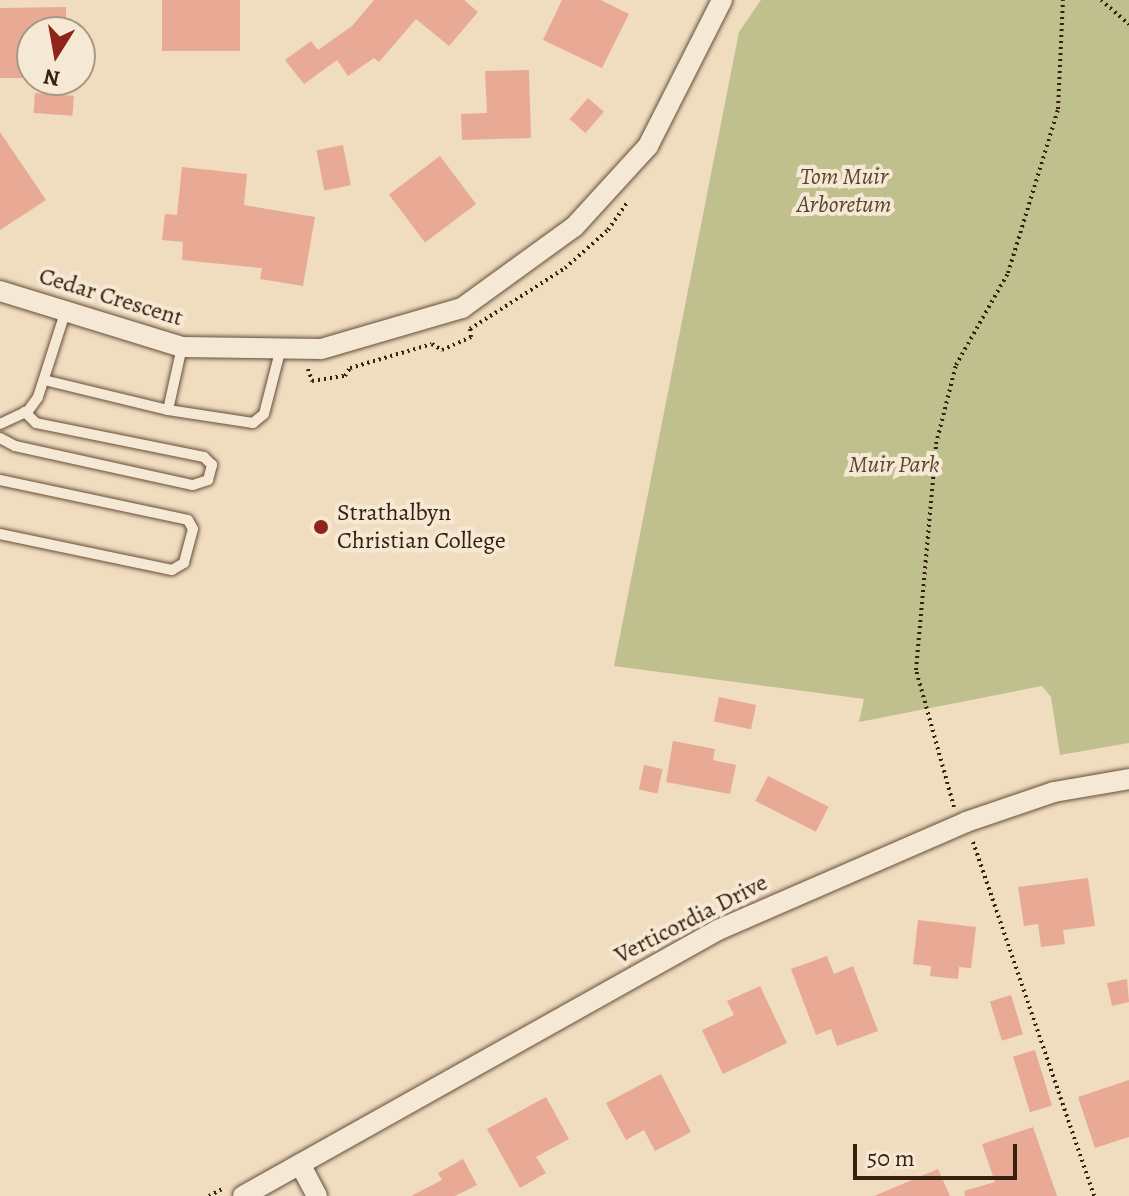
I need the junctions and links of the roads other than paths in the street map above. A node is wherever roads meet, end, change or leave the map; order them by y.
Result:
1 (722, 0) edge
2 (0, 291) edge
3 (66, 310) junction
4 (182, 347) junction
5 (281, 348) junction
6 (44, 380) junction
7 (168, 410) junction
8 (25, 412) junction
9 (0, 424) edge
10 (0, 438) edge
11 (0, 480) edge
12 (0, 534) edge
13 (1129, 779) edge
14 (300, 1164) junction
15 (243, 1196) edge
16 (317, 1196) edge

1 - 5 street, Cedar Crescent
2 - 3 street, Cedar Crescent
3 - 4 street, Cedar Crescent
3 - 6 lane
4 - 5 street, Cedar Crescent
4 - 7 lane
5 - 7 lane
6 - 7 lane
6 - 8 lane
8 - 9 lane
8 - 10 lane
11 - 12 lane
13 - 14 street, Verticordia Drive
14 - 15 street, Verticordia Drive
14 - 16 street

